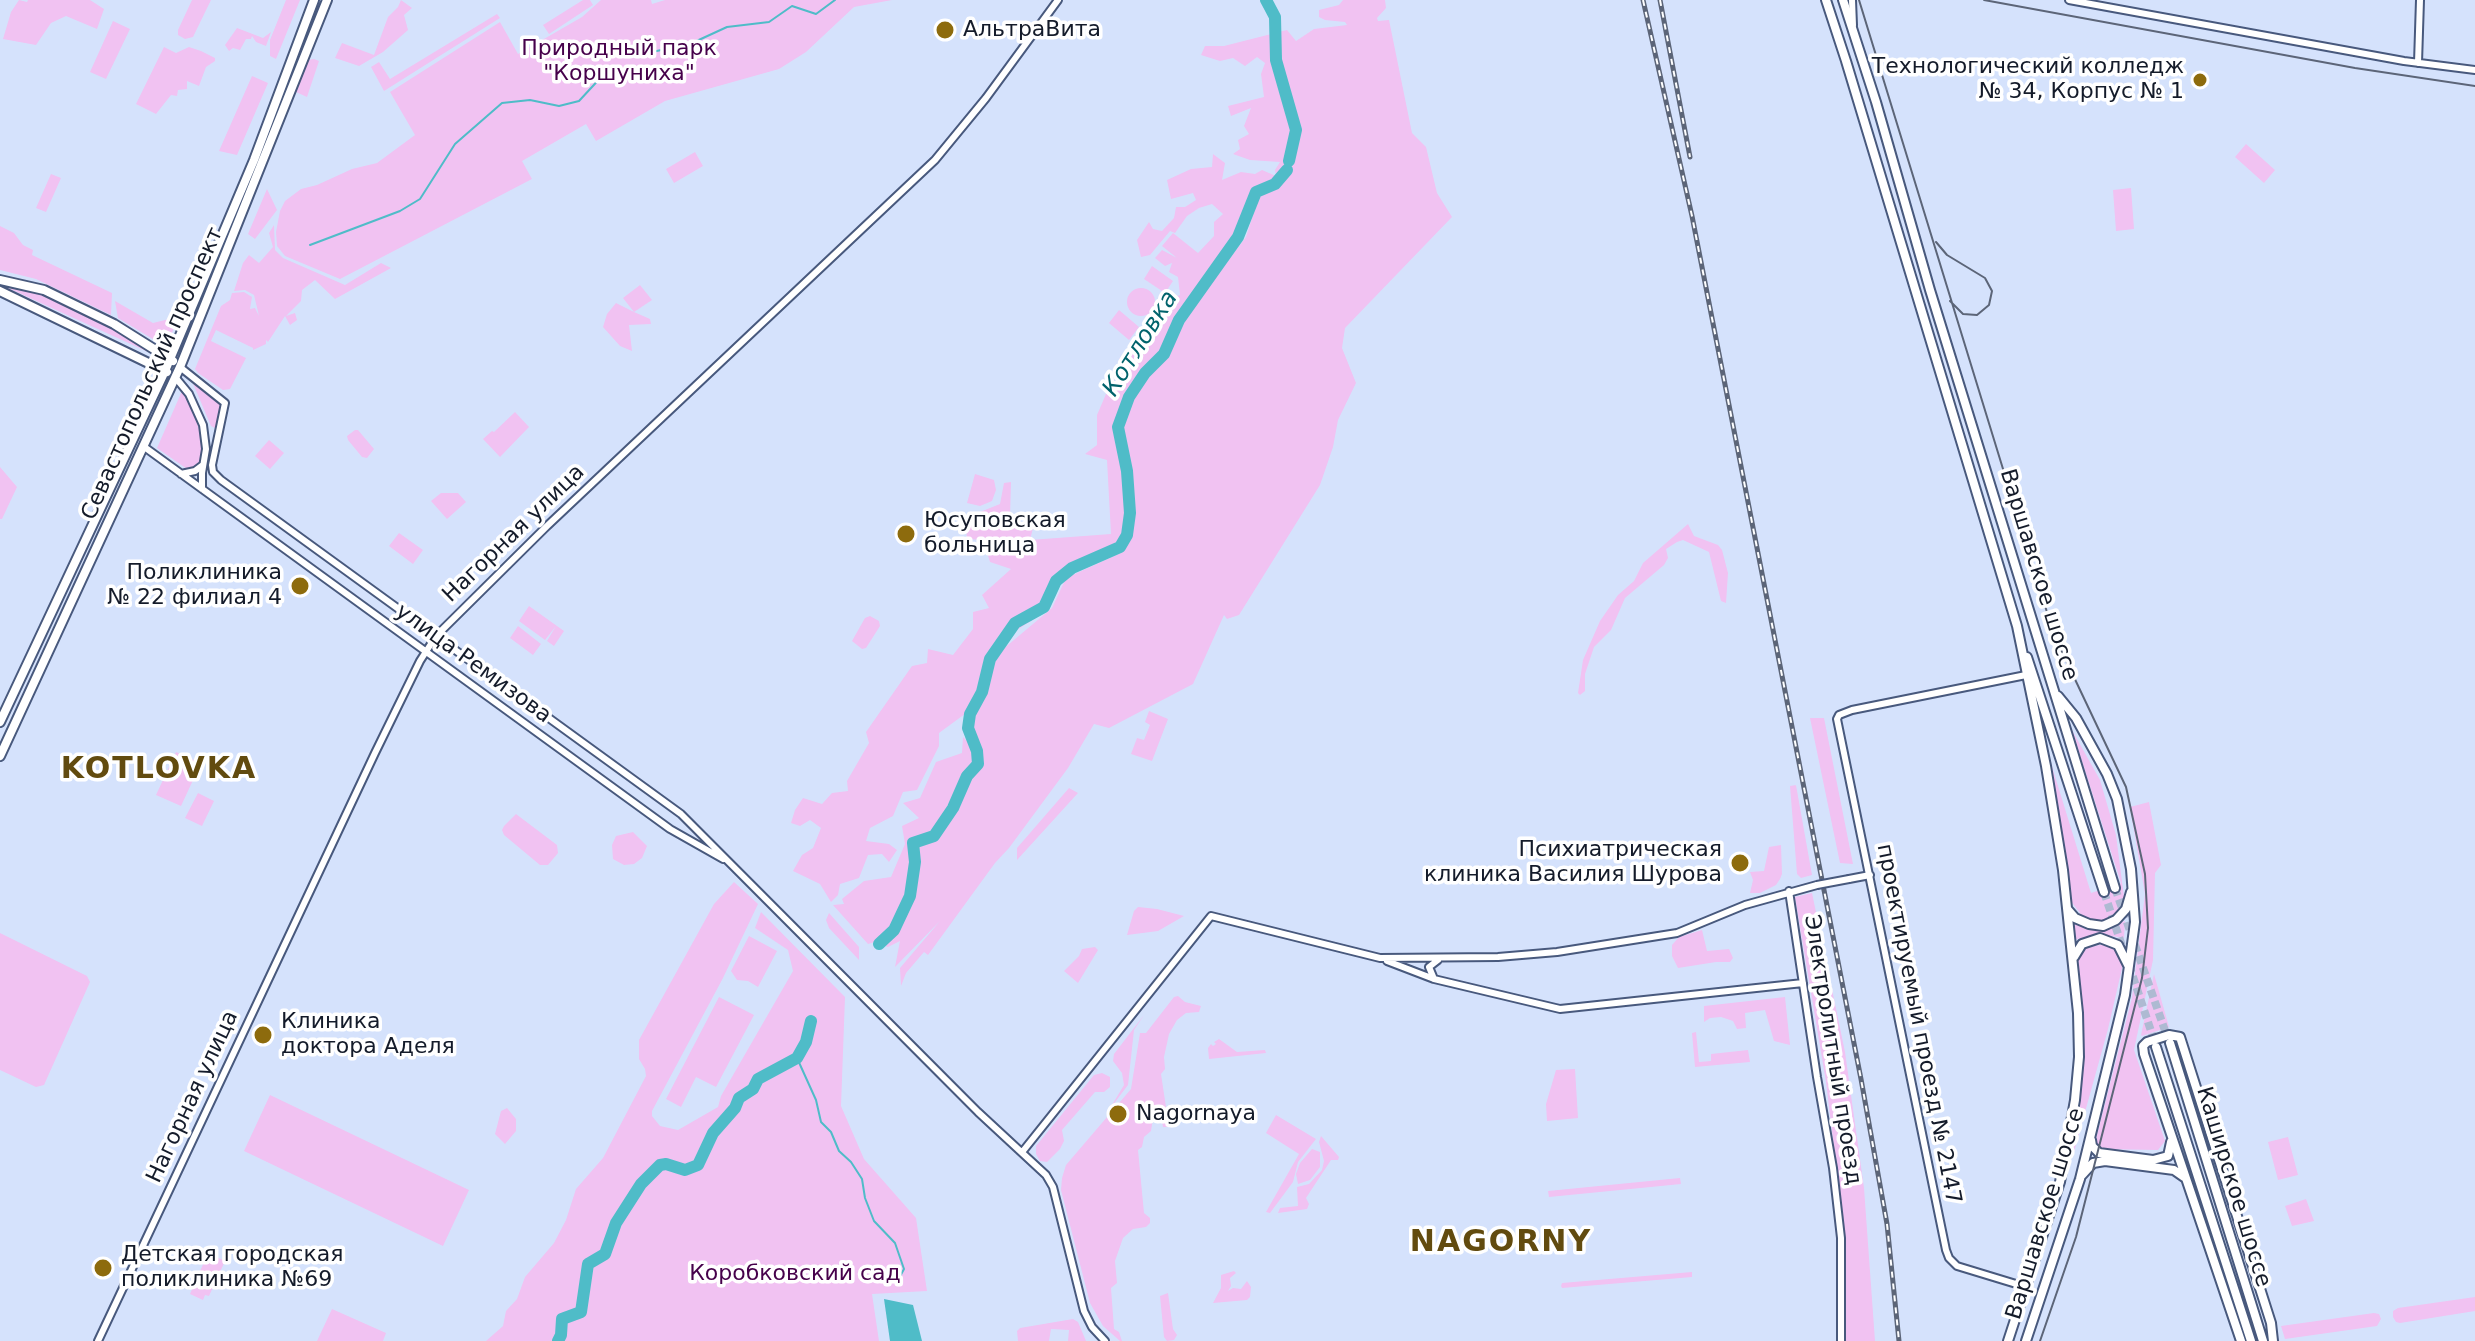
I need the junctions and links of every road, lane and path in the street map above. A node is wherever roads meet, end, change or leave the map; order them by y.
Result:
1 (314, 0) edge
2 (327, 0) edge
3 (1058, 0) edge
4 (1826, 0) edge
5 (1843, 0) edge
6 (1852, 0) edge
7 (2069, 0) edge
8 (2420, 0) edge
9 (1853, 25) junction
10 (2418, 63) junction
11 (2475, 70) edge
12 (0, 280) edge
13 (0, 291) edge
14 (170, 359) junction
15 (180, 367) junction
16 (165, 371) junction
17 (175, 377) junction
18 (203, 425) junction
19 (219, 428) junction
20 (143, 446) junction
21 (204, 464) junction
22 (181, 474) junction
23 (221, 480) junction
24 (202, 489) junction
25 (2017, 626) junction
26 (436, 636) junction
27 (426, 651) junction
28 (2026, 675) junction
29 (2057, 696) junction
30 (0, 722) edge
31 (0, 756) edge
32 (681, 814) junction
33 (670, 829) junction
34 (696, 830) junction
35 (688, 840) junction
36 (727, 861) junction
37 (1870, 875) junction
38 (2115, 888) tunnel mouth
39 (2133, 889) junction
40 (1789, 891) junction
41 (2104, 892) tunnel mouth
42 (2067, 909) junction
43 (1380, 958) junction
44 (1444, 958) junction
45 (2073, 958) junction
46 (2129, 966) junction
47 (1434, 979) junction
48 (1803, 983) junction
49 (2170, 1043) tunnel mouth
50 (2156, 1047) tunnel mouth
51 (2091, 1134) junction
52 (2171, 1137) junction
53 (1023, 1151) junction
54 (2080, 1179) junction
55 (2187, 1183) junction
56 (2026, 1287) junction
57 (98, 1341) edge
58 (1105, 1341) edge
59 (1841, 1341) edge
60 (2008, 1341) edge
61 (2026, 1341) edge
62 (2241, 1341) edge
63 (2251, 1341) edge
64 (2263, 1341) edge
65 (2273, 1341) edge

1 - 14 main road, Севастопольский проспект
2 - 15 main road, Севастопольский проспект
3 - 26 street, Нагорная улица
4 - 25 main road, Варшавское шоссе
5 - 9 main road, Варшавское шоссе
6 - 9 street
7 - 10 street
8 - 10 street
9 - 29 main road, Варшавское шоссе
10 - 11 street
12 - 14 main road
13 - 16 main road
14 - 15 main road
14 - 16 main road, Севастопольский проспект
15 - 17 main road, Севастопольский проспект
15 - 19 street
16 - 17 main road
16 - 30 main road, Севастопольский проспект
17 - 18 street
17 - 20 main road, Севастопольский проспект
18 - 19 street
18 - 21 street
19 - 23 street
20 - 22 street, улица Ремизова
20 - 31 main road, Севастопольский проспект
21 - 22 street
21 - 24 street
22 - 24 street, улица Ремизова
23 - 24 street
23 - 26 street, улица Ремизова
24 - 27 street, улица Ремизова
25 - 28 main road, Варшавское шоссе
25 - 41 main road
26 - 27 street, Нагорная улица
26 - 32 street, улица Ремизова
27 - 33 street, улица Ремизова
27 - 57 street, Нагорная улица
28 - 37 street, проектируемый проезд № 2147
28 - 42 main road, Варшавское шоссе
29 - 38 main road
29 - 39 main road, Варшавское шоссе
32 - 33 street
32 - 34 street, улица Ремизова
33 - 35 street, улица Ремизова
34 - 35 street
34 - 36 street, улица Ремизова
35 - 36 street, улица Ремизова
36 - 53 street, улица Ремизова
37 - 40 street, bridge
37 - 56 street, проектируемый проезд № 2147
39 - 42 main road
39 - 46 main road, Варшавское шоссе
40 - 44 street, Электролитный проезд
40 - 48 street, Электролитный проезд
42 - 45 main road, Варшавское шоссе
43 - 44 street, Электролитный проезд
43 - 47 street
43 - 53 street, Электролитный проезд
44 - 47 street
45 - 46 main road
45 - 56 main road, Варшавское шоссе
46 - 51 main road, Варшавское шоссе
47 - 48 street
48 - 59 street, Электролитный проезд
49 - 64 main road, Каширское шоссе
50 - 63 main road, Каширское шоссе
51 - 52 main road
51 - 54 main road, Варшавское шоссе
52 - 55 main road
52 - 65 main road
53 - 58 street, улица Ремизова
54 - 55 main road
54 - 61 main road, Варшавское шоссе
55 - 62 main road
56 - 60 main road, Варшавское шоссе

